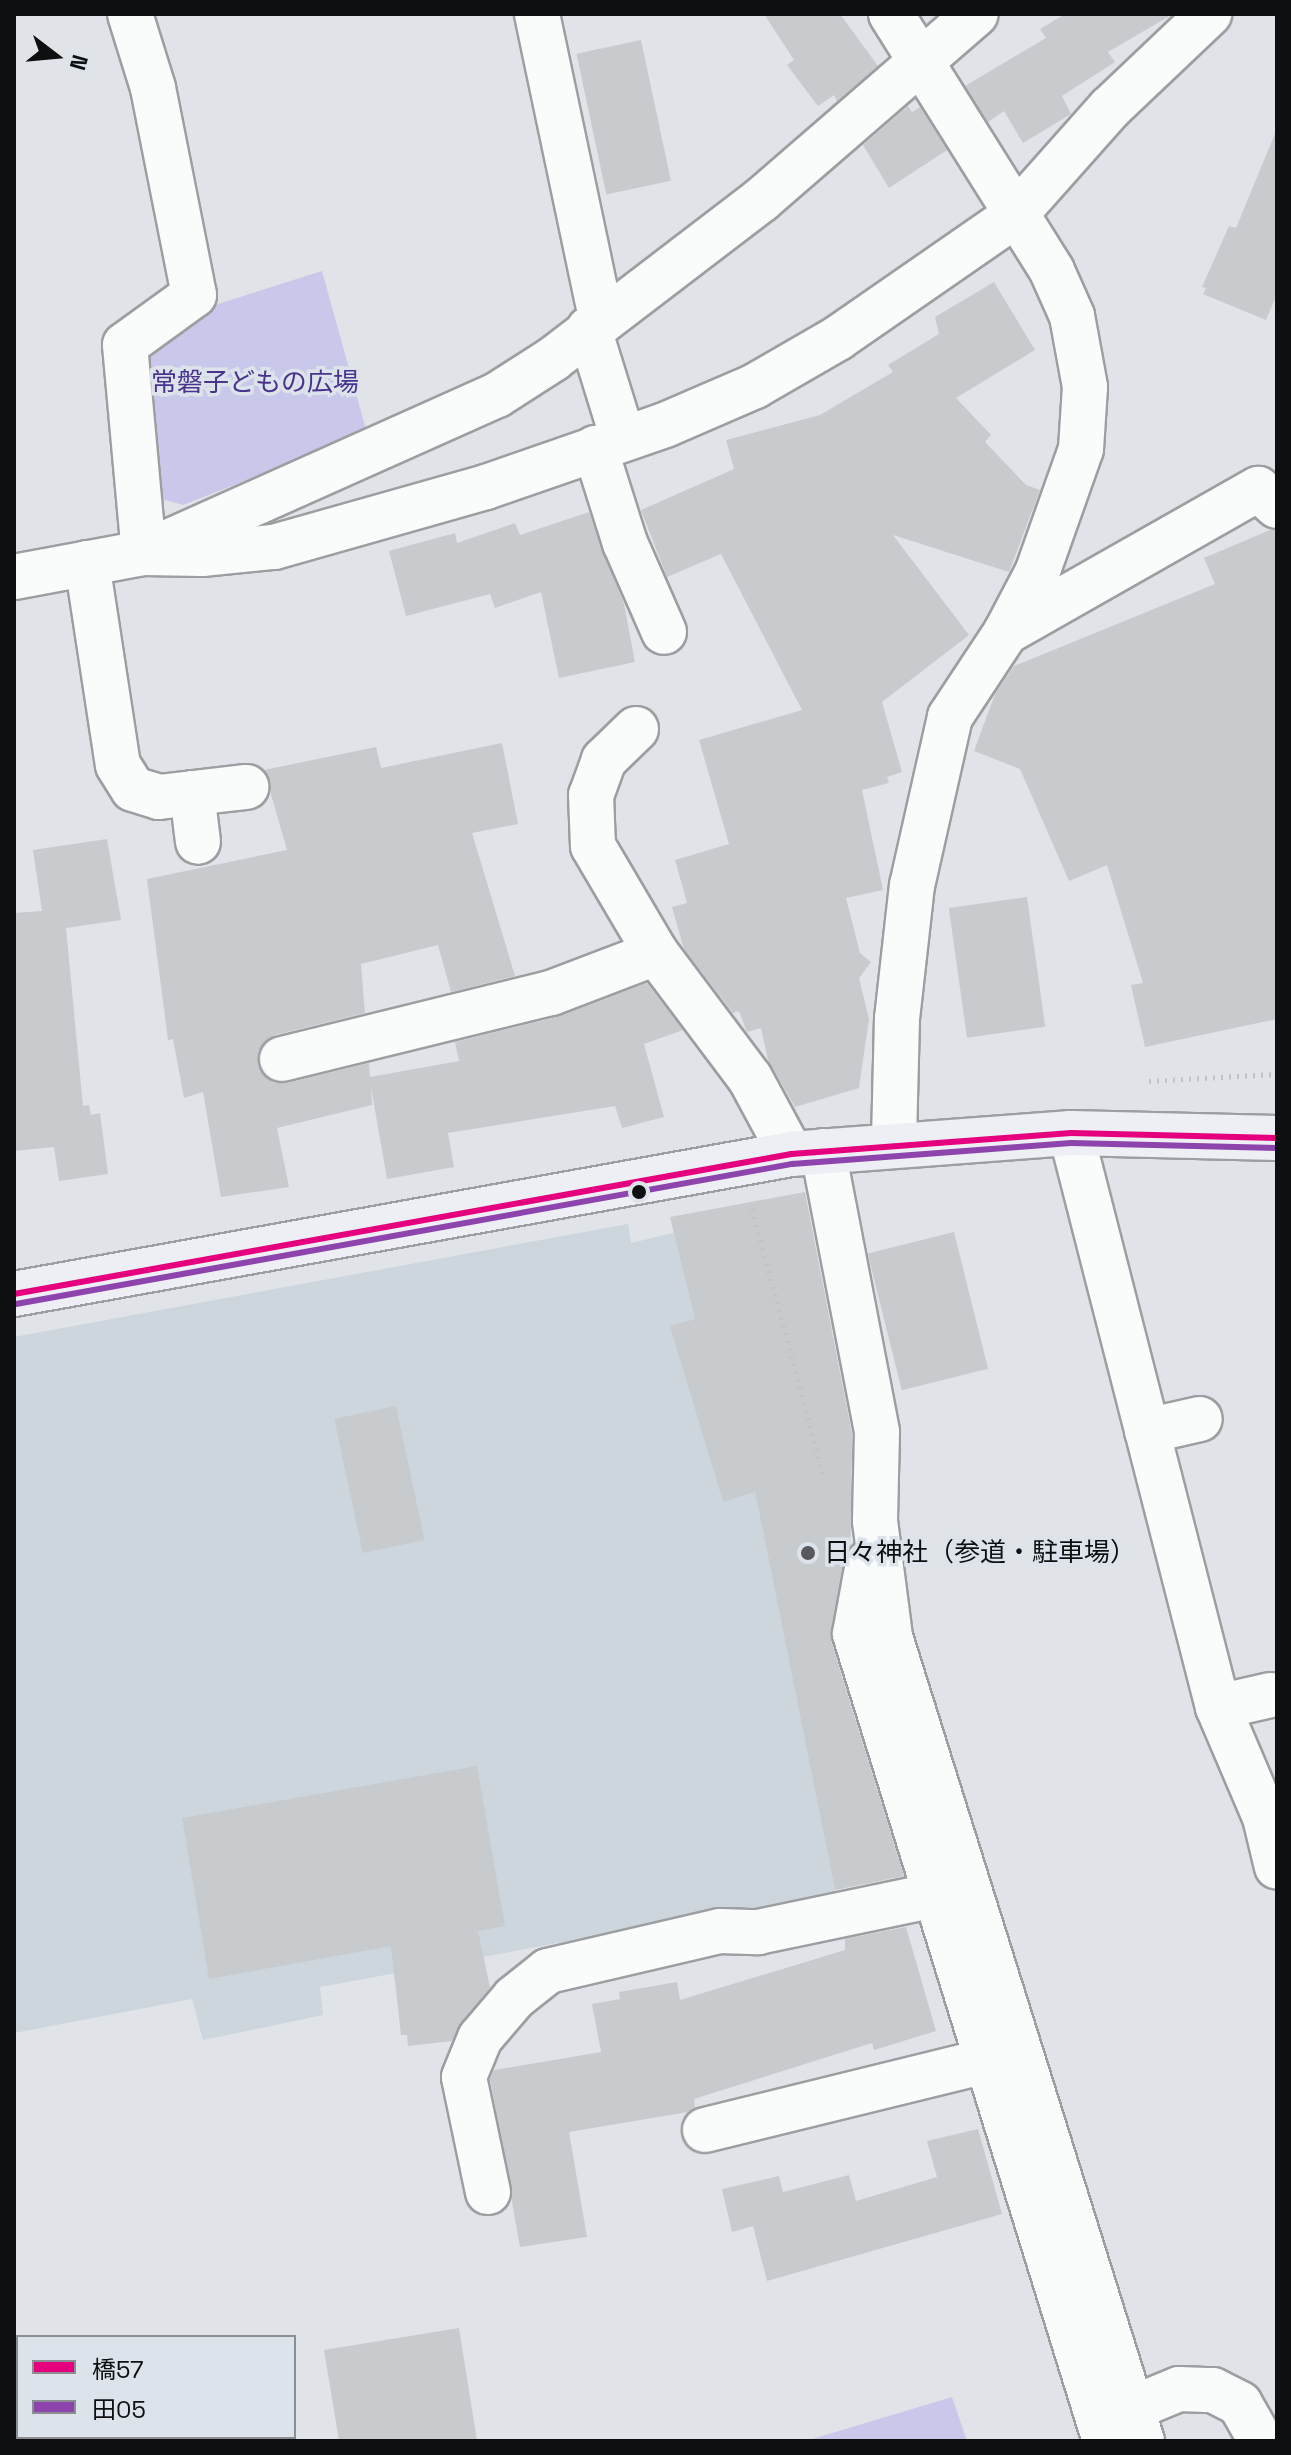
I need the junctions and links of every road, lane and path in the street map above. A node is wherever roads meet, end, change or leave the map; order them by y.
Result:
1 (130, 14) edge
2 (537, 14) edge
3 (891, 14) edge
4 (976, 14) edge
5 (1209, 14) edge
6 (919, 63) junction
7 (1014, 216) junction
8 (595, 324) junction
9 (609, 444) junction
10 (1277, 506) edge
11 (144, 553) junction
12 (87, 563) junction
13 (14, 577) edge
14 (664, 632) dead end
15 (1006, 632) junction
16 (636, 729) dead end
17 (246, 787) dead end
18 (192, 793) junction
19 (198, 842) dead end
20 (656, 953) junction
21 (282, 1059) dead end
22 (1071, 1133) junction
23 (1277, 1138) edge
24 (894, 1143) junction
25 (807, 1152) junction
26 (753, 1212) dead end
27 (14, 1294) edge
28 (1200, 1419) dead end
29 (1147, 1431) junction
30 (826, 1485) dead end
31 (1271, 1695) dead end
32 (1218, 1707) junction
33 (1277, 1867) edge
34 (951, 1889) junction
35 (1003, 2057) junction
36 (705, 2130) dead end
37 (488, 2192) dead end
38 (1119, 2428) edge
39 (1261, 2441) edge

1 - 11 street
2 - 8 street
3 - 6 street
4 - 6 street
5 - 7 street
6 - 7 street
6 - 8 street
7 - 9 street
7 - 15 street
8 - 9 street
8 - 11 street
9 - 11 street
9 - 14 street
10 - 15 street
11 - 12 street
12 - 13 street
12 - 18 street
15 - 24 street
16 - 20 street
17 - 18 street
18 - 19 street
20 - 21 street
20 - 25 street
22 - 23 main road
22 - 24 main road
22 - 29 street
24 - 25 main road
25 - 27 main road
25 - 34 street
26 - 30 path
28 - 29 street
29 - 32 street
31 - 32 street
32 - 33 street
34 - 35 street
34 - 37 street
35 - 36 street
35 - 38 street
38 - 39 street

